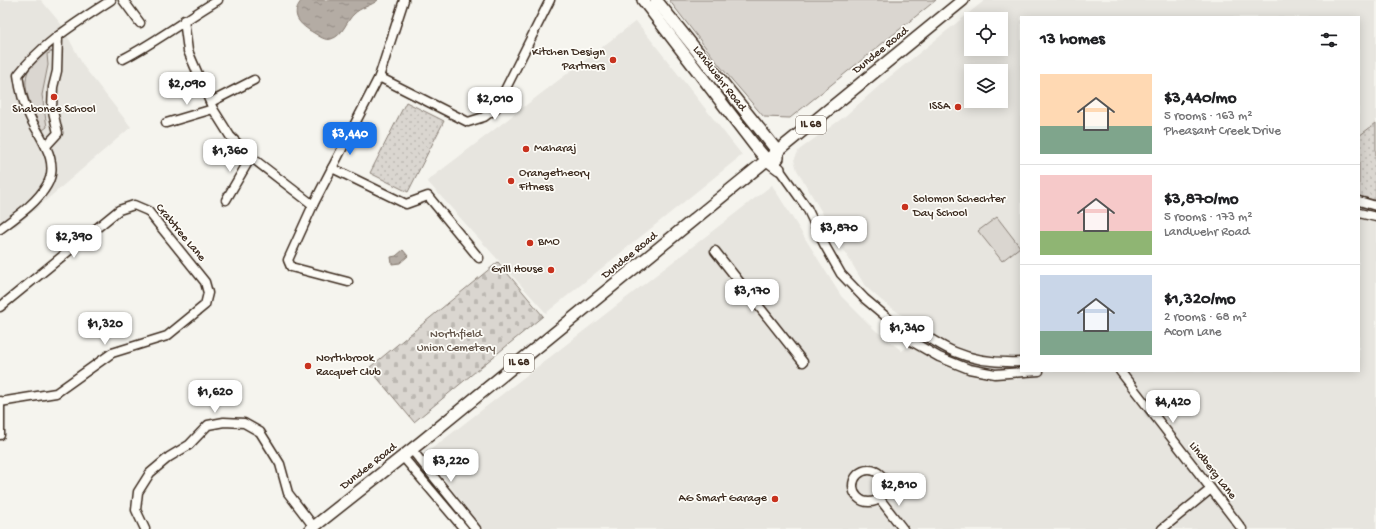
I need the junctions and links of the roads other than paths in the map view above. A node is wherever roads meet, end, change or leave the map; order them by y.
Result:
1 (110, 0) edge
2 (123, 0) edge
3 (218, 0) edge
4 (404, 0) edge
5 (550, 0) edge
6 (642, 0) edge
7 (656, 0) edge
8 (963, 0) edge
9 (184, 20) junction
10 (140, 23) dead end
11 (58, 36) junction
12 (123, 59) dead end
13 (379, 77) junction
14 (254, 80) dead end
15 (212, 106) junction
16 (166, 123) dead end
17 (46, 146) junction
18 (778, 152) junction
19 (251, 157) junction
20 (767, 160) junction
21 (332, 168) junction
22 (779, 169) junction
23 (226, 200) dead end
24 (1360, 201) edge
25 (314, 205) junction
26 (1376, 206) edge
27 (1360, 213) edge
28 (1376, 217) edge
29 (0, 229) edge
30 (715, 251) dead end
31 (479, 258) dead end
32 (348, 282) dead end
33 (0, 307) edge
34 (902, 330) junction
35 (804, 362) dead end
36 (1020, 362) edge
37 (1024, 372) edge
38 (1121, 372) edge
39 (0, 401) edge
40 (0, 435) edge
41 (412, 450) junction
42 (403, 457) junction
43 (1211, 490) junction
44 (879, 498) dead end
45 (313, 528) edge
46 (146, 529) edge
47 (464, 529) edge
48 (476, 529) edge
49 (903, 529) edge
50 (1162, 529) edge
51 (1242, 529) edge

1 - 11 street
2 - 10 street
3 - 9 street
4 - 13 street
5 - 13 street
6 - 20 main road, Landwehr Road
7 - 18 main road, Landwehr Road
8 - 18 main road, Dundee Road / IL 68
9 - 12 street
9 - 15 street
11 - 17 street
11 - 17 street
13 - 21 street
14 - 15 street
15 - 16 street
15 - 19 street
17 - 29 street
18 - 20 main road, Dundee Road / IL 68
18 - 22 main road
19 - 23 street
19 - 25 street
20 - 22 main road, Landwehr Road
20 - 41 main road, Dundee Road / IL 68
21 - 25 street
21 - 31 street
22 - 34 street, Landwehr Road
24 - 26 street
25 - 32 street
27 - 28 street
30 - 35 street
33 - 39 street, Crabtree Lane
34 - 36 street, Landwehr Road
34 - 37 street, Landwehr Road
38 - 43 street, Lindberg Lane
39 - 40 street
41 - 42 main road, Dundee Road / IL 68
41 - 48 street
42 - 45 main road, Dundee Road / IL 68
42 - 47 street
43 - 50 street
43 - 51 street, Lindberg Lane
44 - 49 street
45 - 46 street

